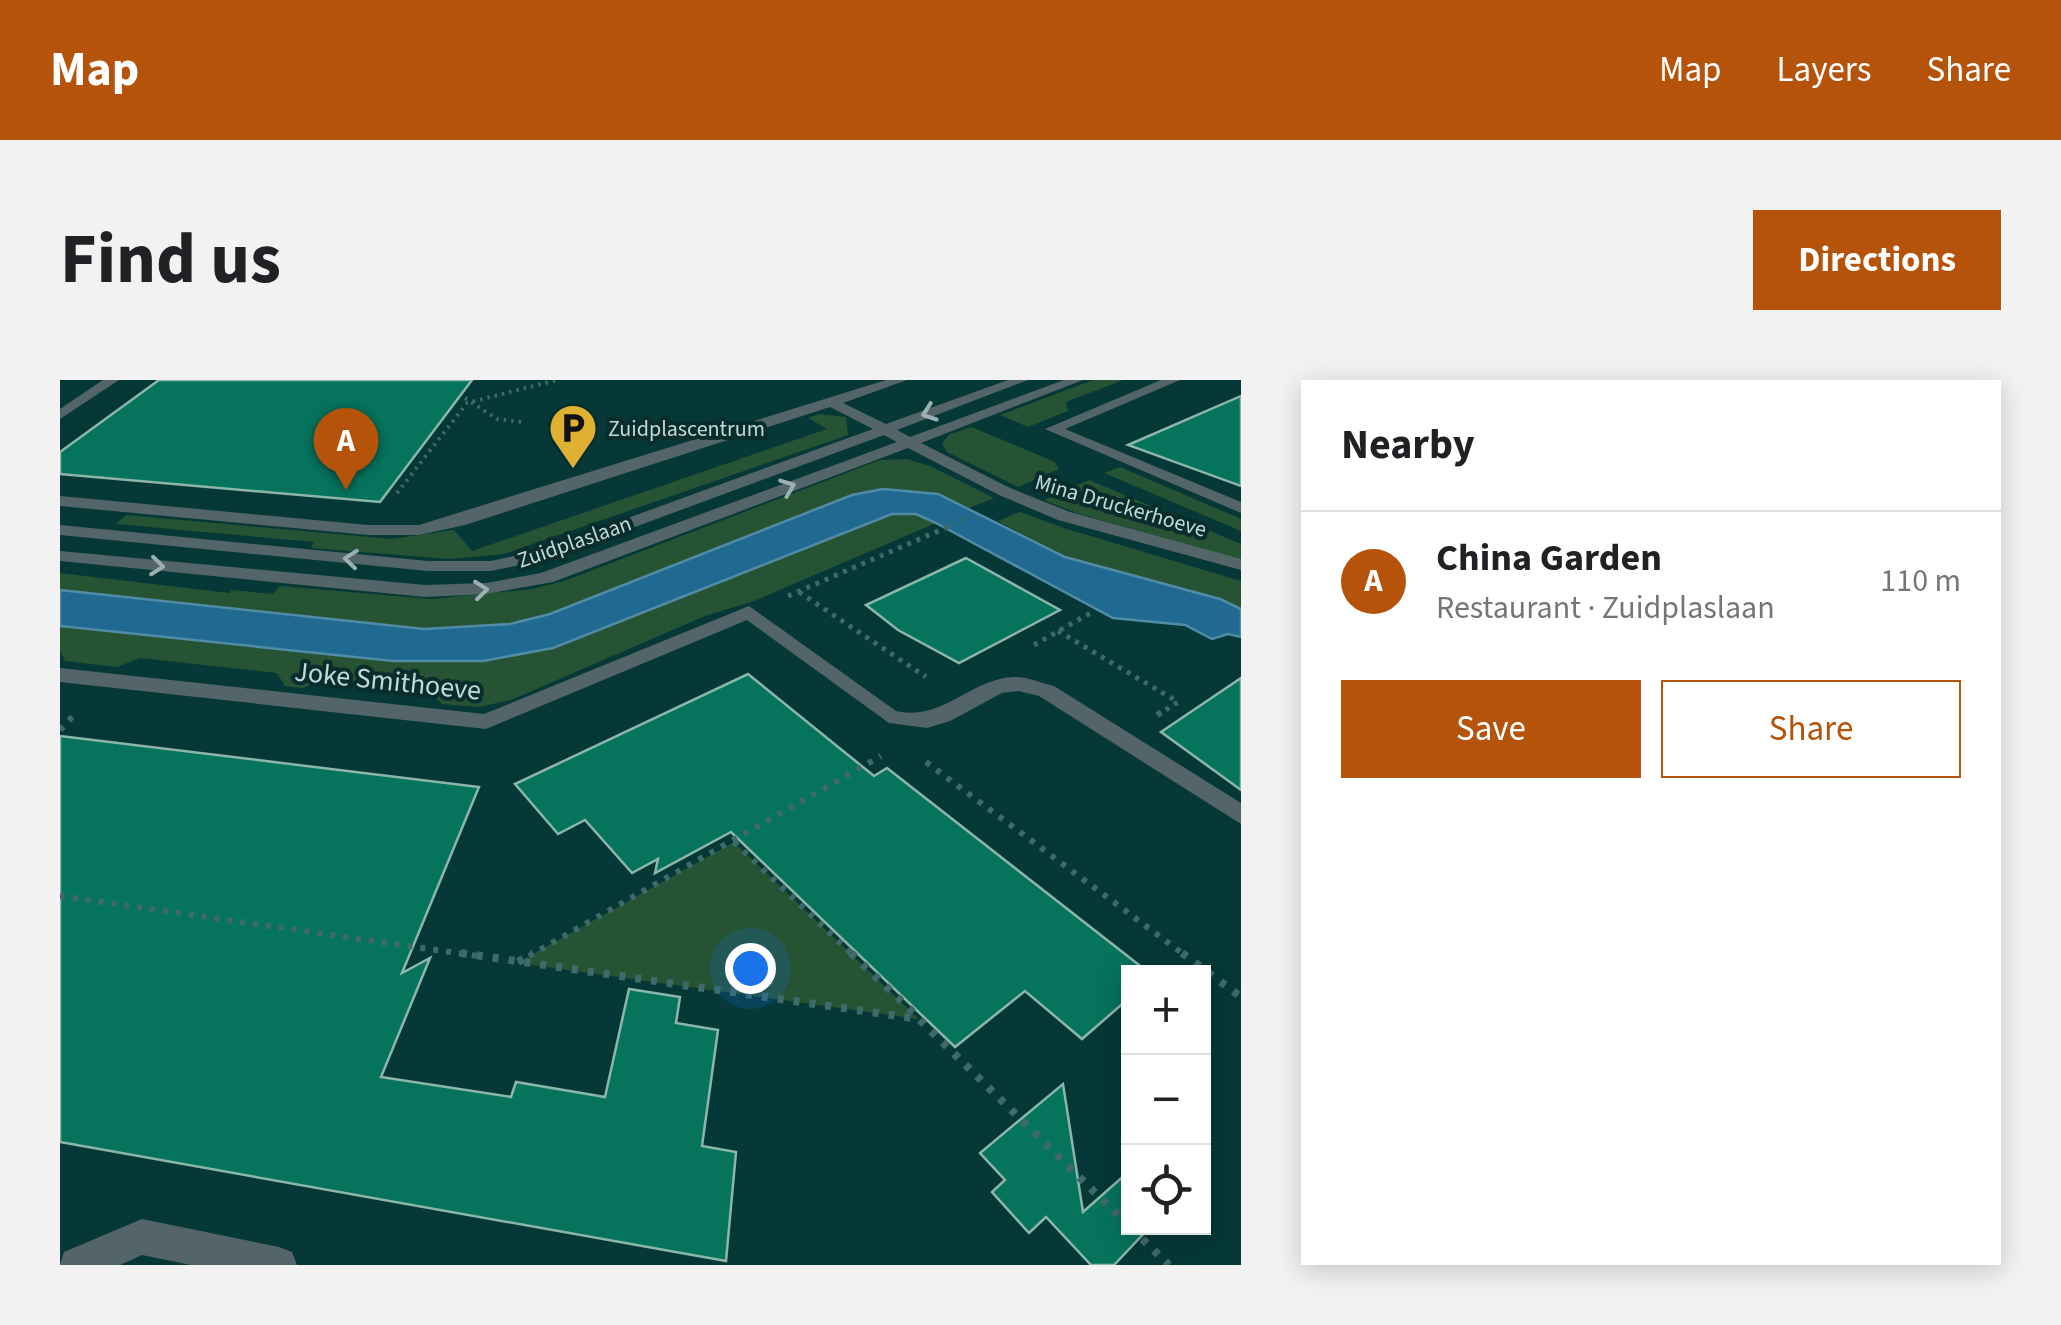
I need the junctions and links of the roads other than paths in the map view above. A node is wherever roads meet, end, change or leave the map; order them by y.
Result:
1 (112, 380) edge
2 (900, 380) edge
3 (1021, 380) edge
4 (1076, 380) edge
5 (1173, 380) edge
6 (831, 402) junction
7 (60, 415) edge
8 (886, 429) junction
9 (909, 442) junction
10 (60, 502) edge
11 (1241, 508) edge
12 (60, 530) edge
13 (60, 556) edge
14 (1241, 566) edge
15 (60, 674) edge
16 (1241, 815) edge
17 (77, 1265) edge
18 (279, 1265) edge

1 - 7 street
2 - 6 street, Zuidplaslaan
3 -> 8 street, Zuidplaslaan
4 - 9 street, Zuidplaslaan
5 - 11 street
6 - 8 street, Mina Druckerhoeve
6 - 10 street, Zuidplaslaan
8 - 9 street, Mina Druckerhoeve
8 -> 12 street, Zuidplaslaan
13 -> 9 street, Zuidplaslaan
9 - 14 street, Mina Druckerhoeve
15 - 16 street, Joke Smithoeve
17 - 18 street

